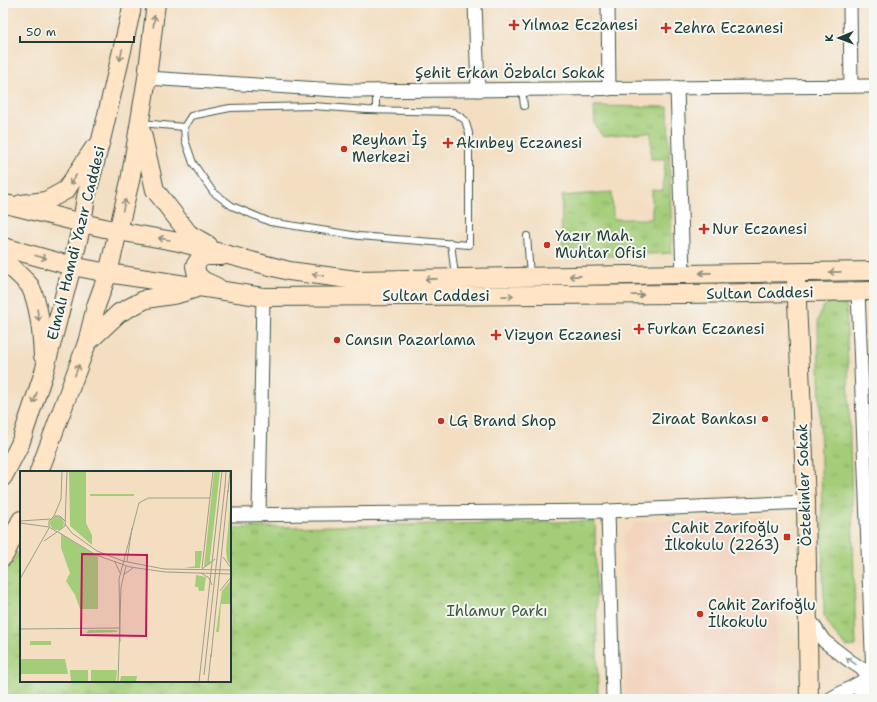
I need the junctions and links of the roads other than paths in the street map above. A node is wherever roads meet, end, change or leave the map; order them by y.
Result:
1 (132, 3) edge
2 (156, 3) edge
3 (475, 3) edge
4 (608, 3) edge
5 (850, 3) edge
6 (147, 78) junction
7 (851, 86) junction
8 (874, 86) edge
9 (677, 88) junction
10 (609, 89) junction
11 (376, 90) junction
12 (478, 90) junction
13 (522, 90) junction
14 (524, 106) dead end
15 (376, 110) junction
16 (139, 123) junction
17 (184, 127) junction
18 (102, 136) junction
19 (7, 205) edge
20 (82, 223) junction
21 (118, 231) junction
22 (527, 236) dead end
23 (451, 243) junction
24 (3, 247) edge
25 (226, 255) junction
26 (3, 260) edge
27 (72, 266) junction
28 (874, 271) edge
29 (796, 272) junction
30 (108, 273) junction
31 (683, 274) junction
32 (530, 277) junction
33 (456, 278) junction
34 (202, 287) junction
35 (226, 291) junction
36 (866, 291) edge
37 (796, 292) junction
38 (263, 296) junction
39 (87, 343) junction
40 (44, 372) junction
41 (39, 471) edge
42 (3, 477) edge
43 (806, 502) junction
44 (608, 511) junction
45 (259, 514) junction
46 (231, 515) edge
47 (20, 522) edge
48 (3, 557) edge
49 (808, 617) junction
50 (873, 675) edge
51 (613, 699) edge
52 (809, 699) edge
53 (830, 699) edge
54 (860, 699) edge

1 -> 18 street, Elmalı Hamdi Yazır Caddesi
6 -> 2 street
3 - 12 street
4 - 10 street
5 - 7 street
6 - 11 street, Şehit Erkan Özbalcı Sokak
6 - 16 street
7 - 8 street, Şehit Erkan Özbalcı Sokak
7 - 9 street, Şehit Erkan Özbalcı Sokak
9 - 10 street, Şehit Erkan Özbalcı Sokak
9 - 31 street
10 - 13 street, Şehit Erkan Özbalcı Sokak
11 - 12 street, Şehit Erkan Özbalcı Sokak
11 - 15 lane
12 - 13 street, Şehit Erkan Özbalcı Sokak
13 - 14 lane
15 - 17 lane
15 - 23 lane
16 - 17 lane
21 -> 16 street
16 - 25 street
17 - 23 lane
18 -> 19 street
18 - 20 street, Elmalı Hamdi Yazır Caddesi
19 - 20 street
20 - 21 street
20 - 27 street, Elmalı Hamdi Yazır Caddesi
25 -> 21 street
21 - 30 street
22 - 32 lane
23 - 33 lane
24 -> 27 street, Sultan Caddesi
33 -> 25 street, Sultan Caddesi
25 - 35 street
26 -> 40 street
27 - 30 street, Sultan Caddesi
27 - 40 street, Elmalı Hamdi Yazır Caddesi
28 -> 29 street, Sultan Caddesi
29 -> 31 street, Sultan Caddesi
29 - 37 street, Öztekinler Sokak
30 - 34 street, Sultan Caddesi
30 - 39 street
31 -> 32 street, Sultan Caddesi
32 - 33 street, Sultan Caddesi
34 - 35 street, Sultan Caddesi
34 - 39 street
35 - 38 street, Sultan Caddesi
36 - 37 street, Sultan Caddesi
36 - 50 street
38 -> 37 street, Sultan Caddesi
37 - 43 street, Öztekinler Sokak
38 - 45 street
41 -> 39 street
40 -> 42 street, Elmalı Hamdi Yazır Caddesi
43 - 44 street
43 - 49 street, Öztekinler Sokak
44 - 45 street
44 - 51 street
45 - 46 street
47 - 48 street
50 -> 49 street
49 - 52 street, Öztekinler Sokak
50 - 53 street
50 - 54 street

